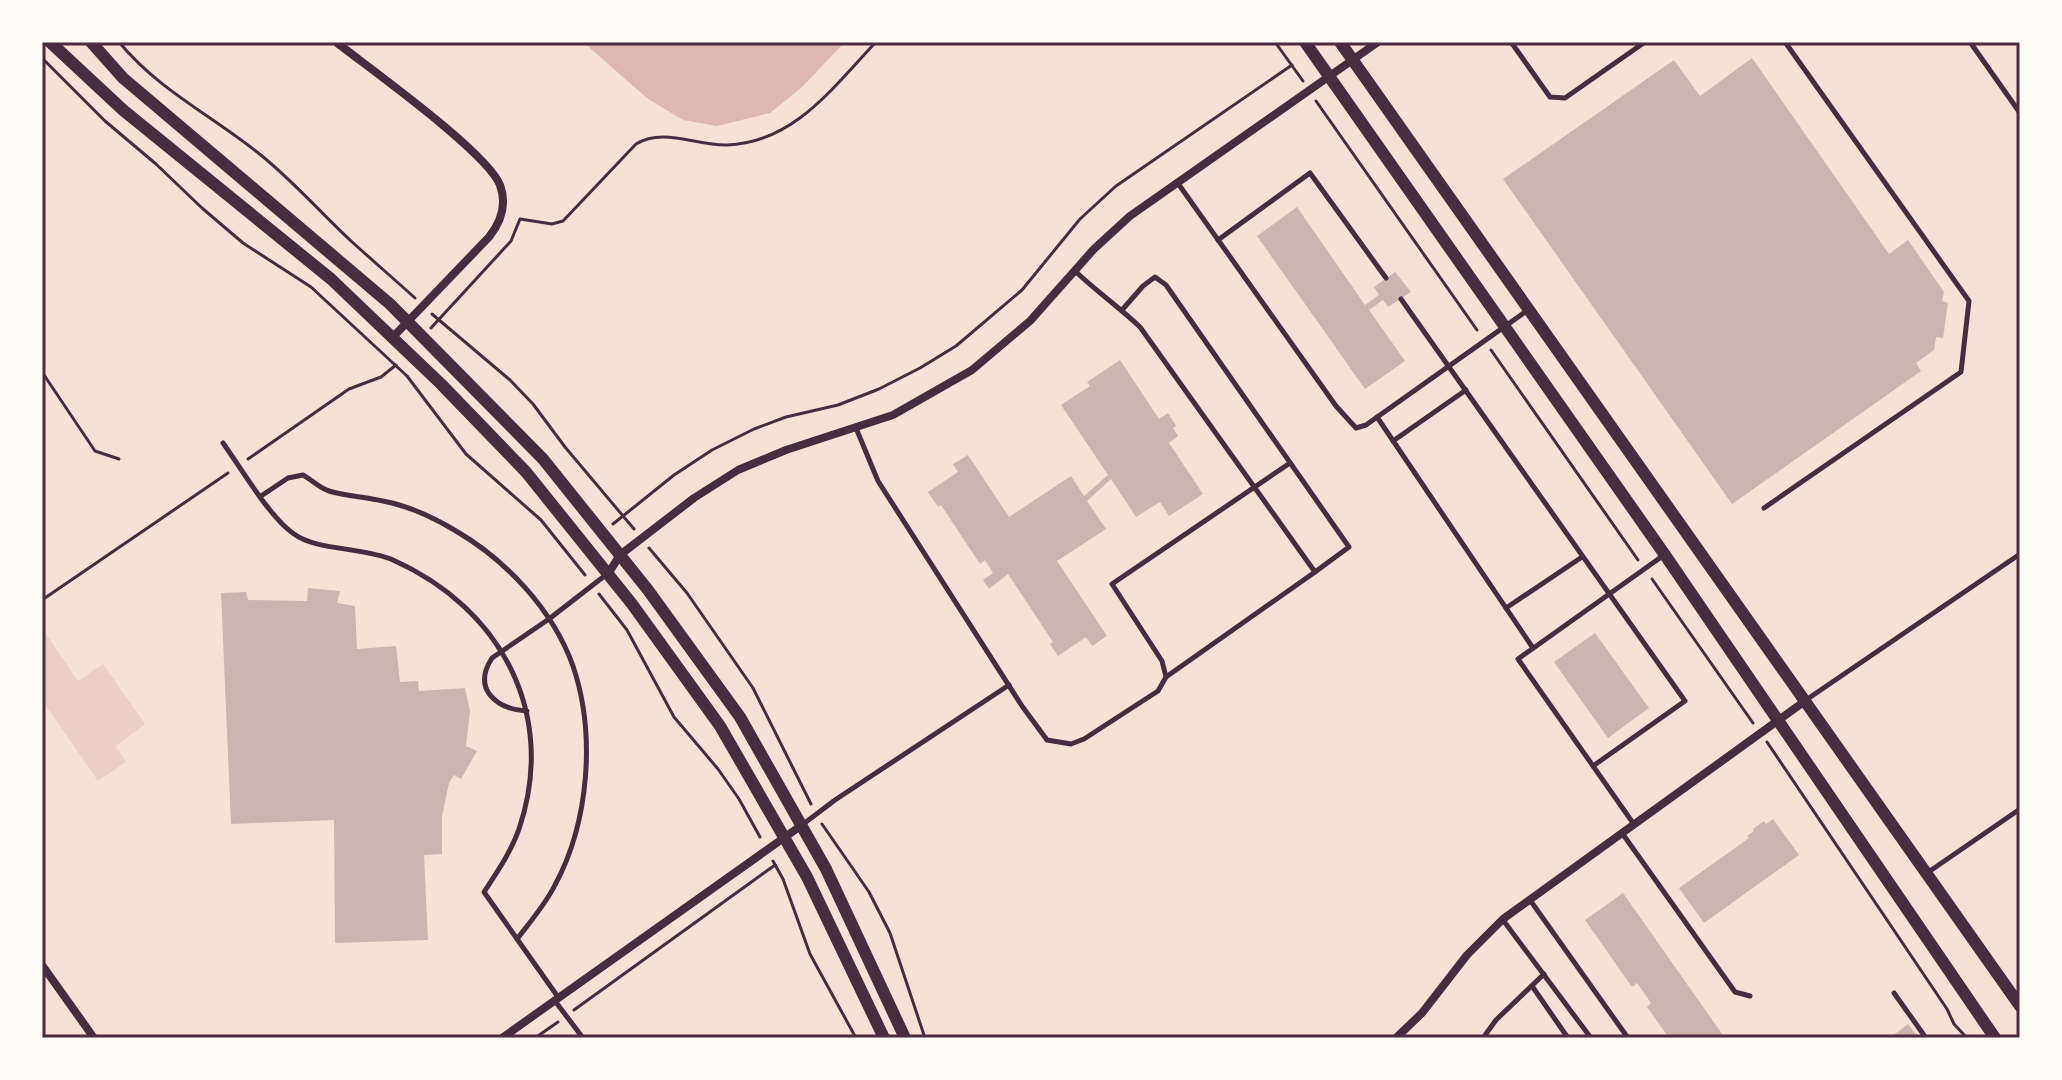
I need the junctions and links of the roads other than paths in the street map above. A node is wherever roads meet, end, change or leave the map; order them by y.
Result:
1 (50, 42) edge
2 (91, 42) edge
3 (336, 42) edge
4 (1305, 42) edge
5 (1340, 42) edge
6 (1378, 42) edge
7 (1511, 42) edge
8 (1645, 42) edge
9 (1785, 42) edge
10 (1970, 42) edge
11 (1353, 60) junction
12 (1327, 76) junction
13 (2020, 113) edge
14 (1177, 182) junction
15 (1218, 240) junction
16 (1075, 271) junction
17 (1386, 278) dead end
18 (1401, 299) dead end
19 (1122, 310) junction
20 (1529, 310) junction
21 (408, 323) junction
22 (1505, 328) junction
23 (392, 338) junction
24 (1450, 367) junction
25 (1466, 390) junction
26 (1377, 417) junction
27 (856, 428) junction
28 (1393, 441) junction
29 (223, 443) dead end
30 (1290, 463) junction
31 (1255, 487) junction
32 (261, 496) junction
33 (1764, 508) dead end
34 (2020, 554) edge
35 (620, 555) junction
36 (1665, 555) junction
37 (1582, 557) junction
38 (1315, 572) junction
39 (608, 574) junction
40 (1609, 594) junction
41 (1506, 608) junction
42 (549, 619) junction
43 (1533, 648) junction
44 (503, 650) junction
45 (1166, 677) junction
46 (1009, 685) junction
47 (1805, 701) junction
48 (527, 711) junction
49 (1778, 720) junction
50 (1593, 766) junction
51 (2020, 809) edge
52 (1633, 823) junction
53 (802, 825) junction
54 (1621, 832) junction
55 (784, 837) junction
56 (1927, 874) junction
57 (1530, 900) junction
58 (1503, 919) junction
59 (517, 939) junction
60 (42, 965) edge
61 (1544, 974) junction
62 (1532, 986) junction
63 (1894, 993) dead end
64 (1750, 996) dead end
65 (556, 999) junction
66 (2020, 1006) edge
67 (94, 1038) edge
68 (502, 1038) edge
69 (583, 1038) edge
70 (884, 1038) edge
71 (905, 1038) edge
72 (1396, 1038) edge
73 (1483, 1038) edge
74 (1568, 1038) edge
75 (1591, 1038) edge
76 (1628, 1038) edge
77 (1926, 1038) edge
78 (1995, 1038) edge

1 - 23 street
2 - 21 street
3 - 21 street
4 - 12 street
5 - 11 street
6 - 11 street
7 - 8 lane
9 - 33 lane
10 - 13 lane
11 - 12 street
11 - 20 street
12 - 14 street
12 - 22 street
14 - 15 lane
14 - 16 street
15 - 17 lane
15 - 26 lane
16 - 19 lane
16 - 27 street
18 - 24 lane
19 - 30 lane
19 - 31 lane
20 - 22 lane
20 - 47 street
21 - 23 street
21 - 35 street
22 - 24 lane
22 - 36 street
23 - 39 street
24 - 25 lane
24 - 26 lane
25 - 28 lane
25 - 37 lane
26 - 28 lane
27 - 35 street
27 - 46 lane
28 - 41 lane
29 - 32 lane
30 - 31 lane
30 - 38 lane
31 - 38 lane
31 - 45 lane
32 - 42 lane
32 - 44 lane
34 - 47 lane
35 - 39 street
35 - 53 street
36 - 40 lane
36 - 49 street
37 - 40 lane
37 - 41 lane
38 - 45 lane
39 - 42 lane
39 - 55 street
40 - 43 lane
40 - 50 lane
41 - 43 lane
42 - 44 lane
42 - 59 lane
43 - 50 lane
44 - 48 lane
44 - 48 lane
45 - 46 lane
46 - 53 lane
47 - 49 street
47 - 56 street
48 - 59 lane
49 - 52 street
49 - 78 street
50 - 52 lane
51 - 56 lane
52 - 54 street
53 - 55 street
53 - 71 street
54 - 57 street
54 - 64 lane
55 - 65 street
55 - 70 street
56 - 66 street
57 - 58 street
57 - 76 lane
58 - 61 lane
58 - 72 street
59 - 65 lane
60 - 67 street
61 - 62 lane
61 - 75 lane
62 - 73 lane
62 - 74 lane
63 - 77 lane
65 - 68 street
65 - 69 lane

